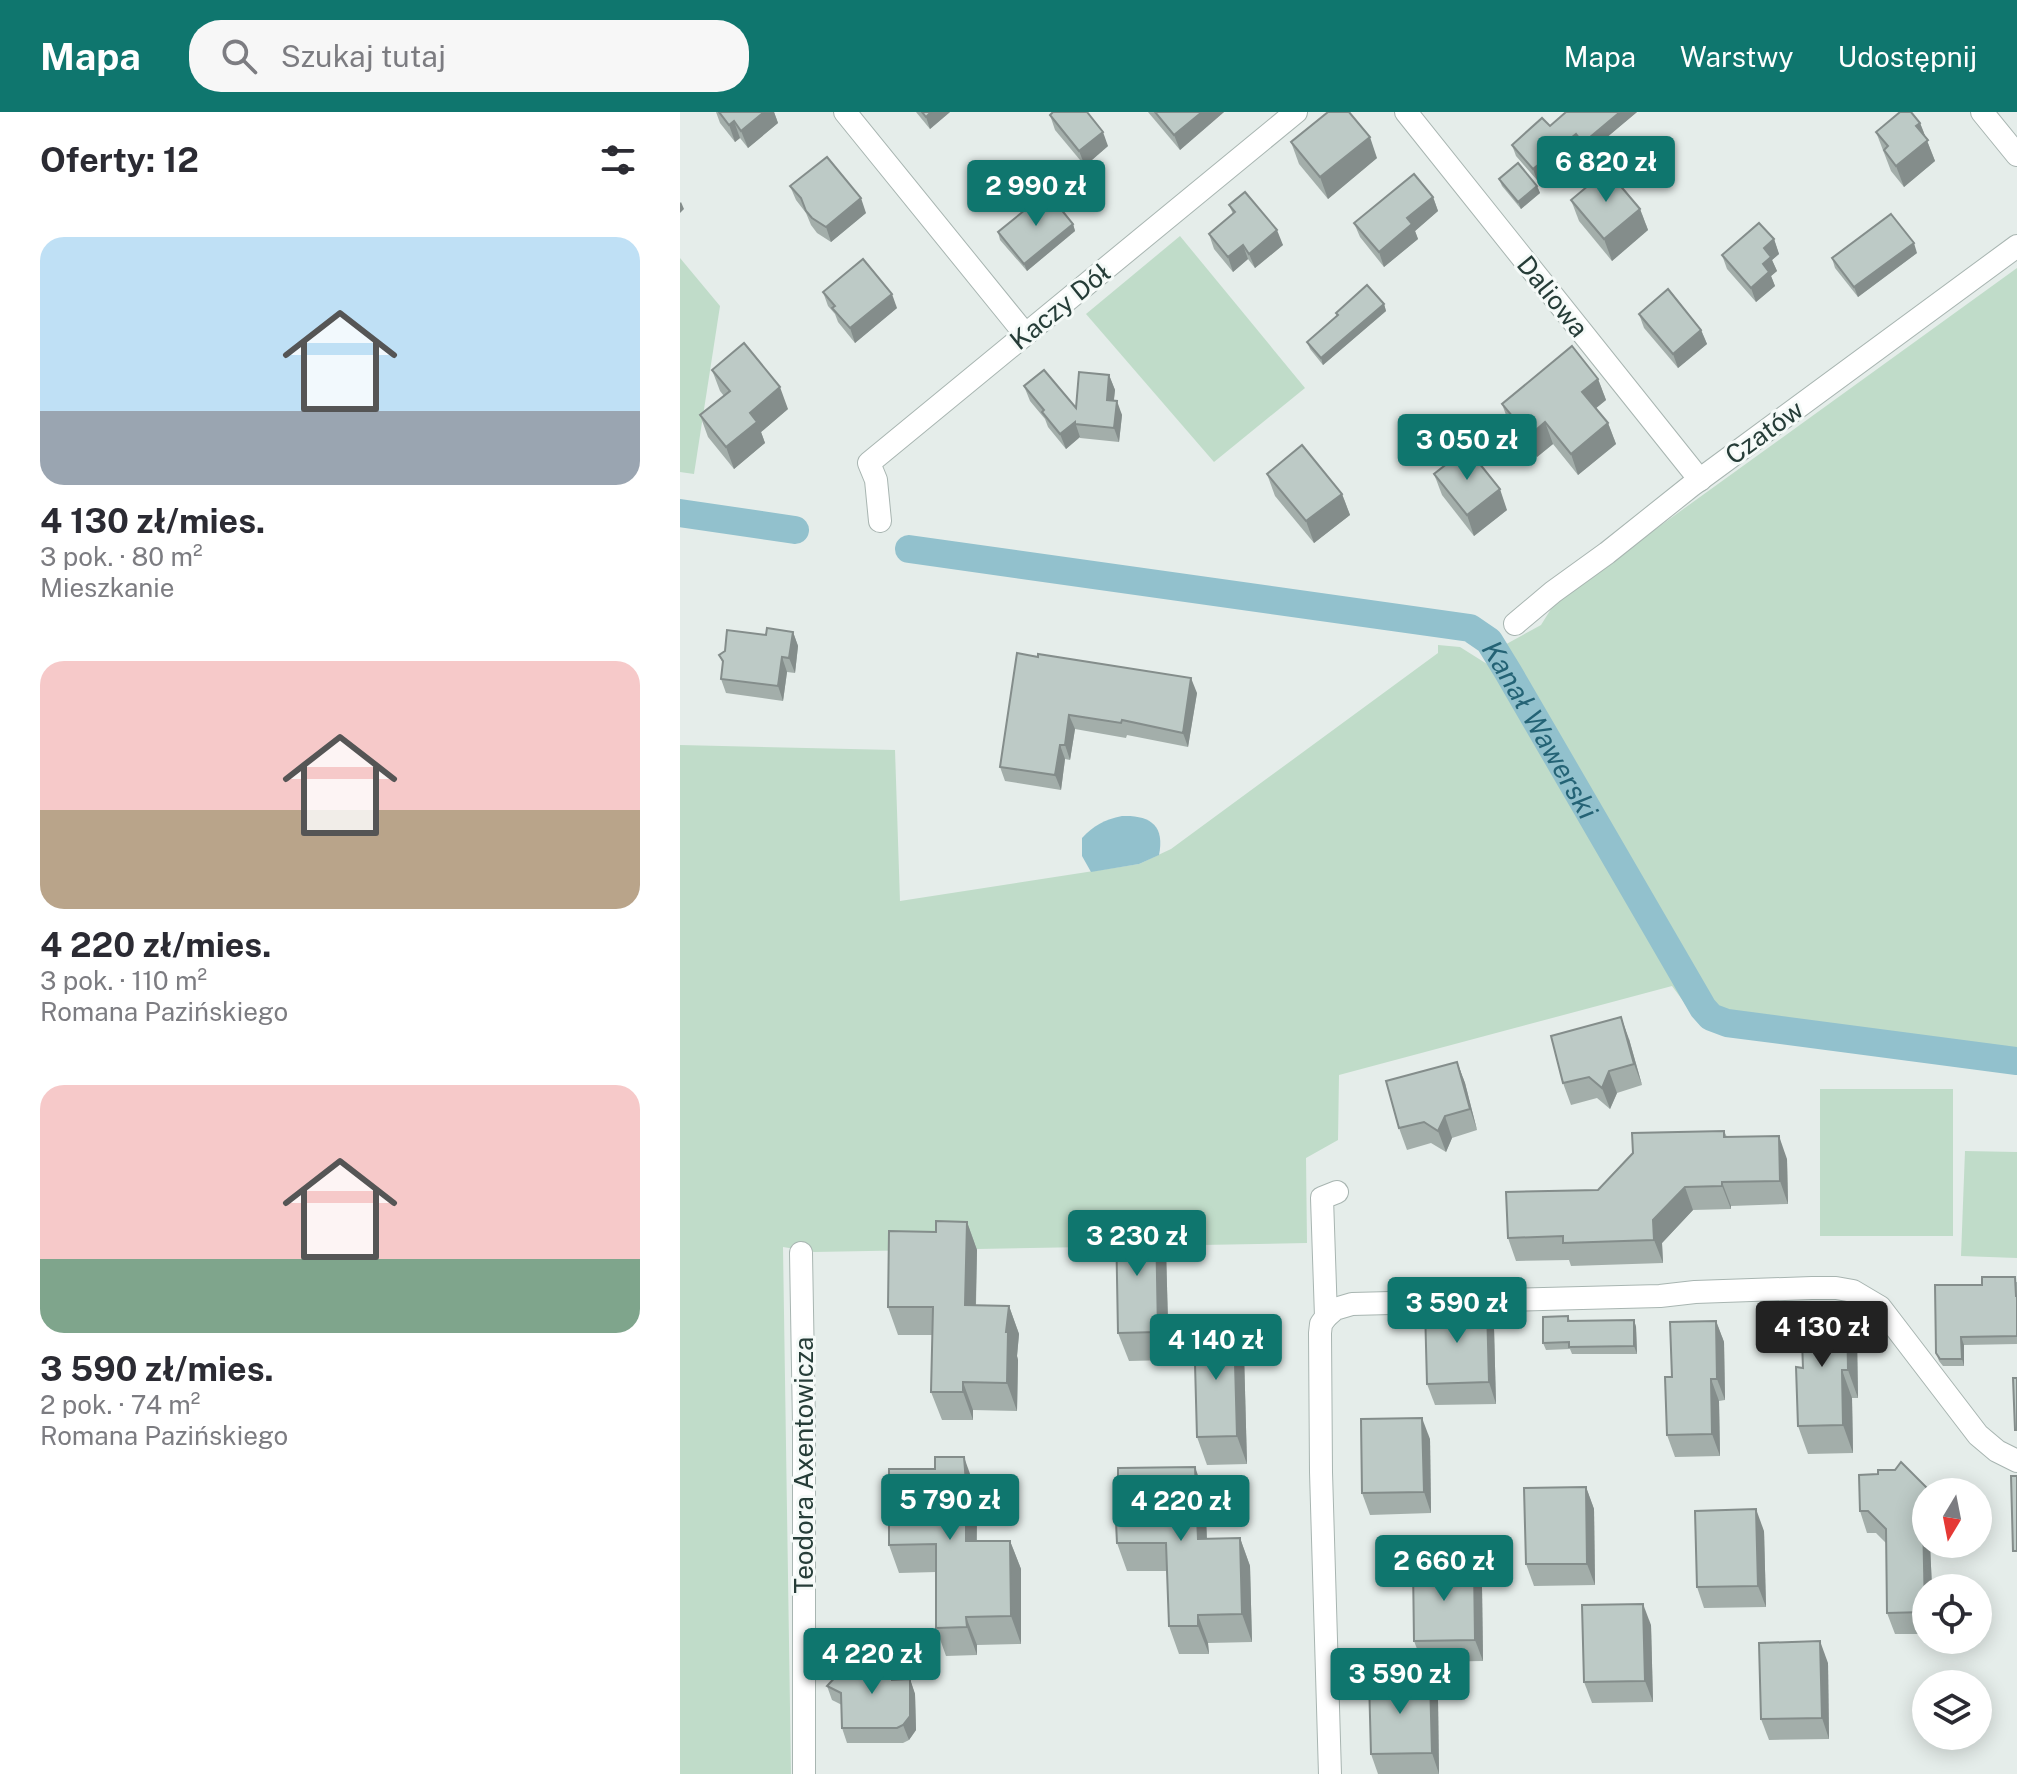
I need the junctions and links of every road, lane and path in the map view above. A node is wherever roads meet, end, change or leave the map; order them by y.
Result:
1 (845, 112) edge
2 (1296, 112) edge
3 (1406, 112) edge
4 (1982, 112) edge
5 (2017, 155) edge
6 (2017, 246) edge
7 (1025, 334) junction
8 (1700, 480) junction
9 (880, 521) dead end
10 (1515, 624) dead end
11 (1337, 1192) dead end
12 (801, 1253) dead end
13 (1326, 1317) junction
14 (2017, 1461) edge
15 (804, 1774) edge
16 (1330, 1774) edge

1 - 7 street
2 - 7 street, Kaczy Dół
3 - 8 street, Daliowa
4 - 5 street
6 - 8 street, Czatów
7 - 9 street, Kaczy Dół
8 - 10 street, Czatów
11 - 13 street
12 - 15 street, Teodora Axentowicza
13 - 14 street
13 - 16 street

